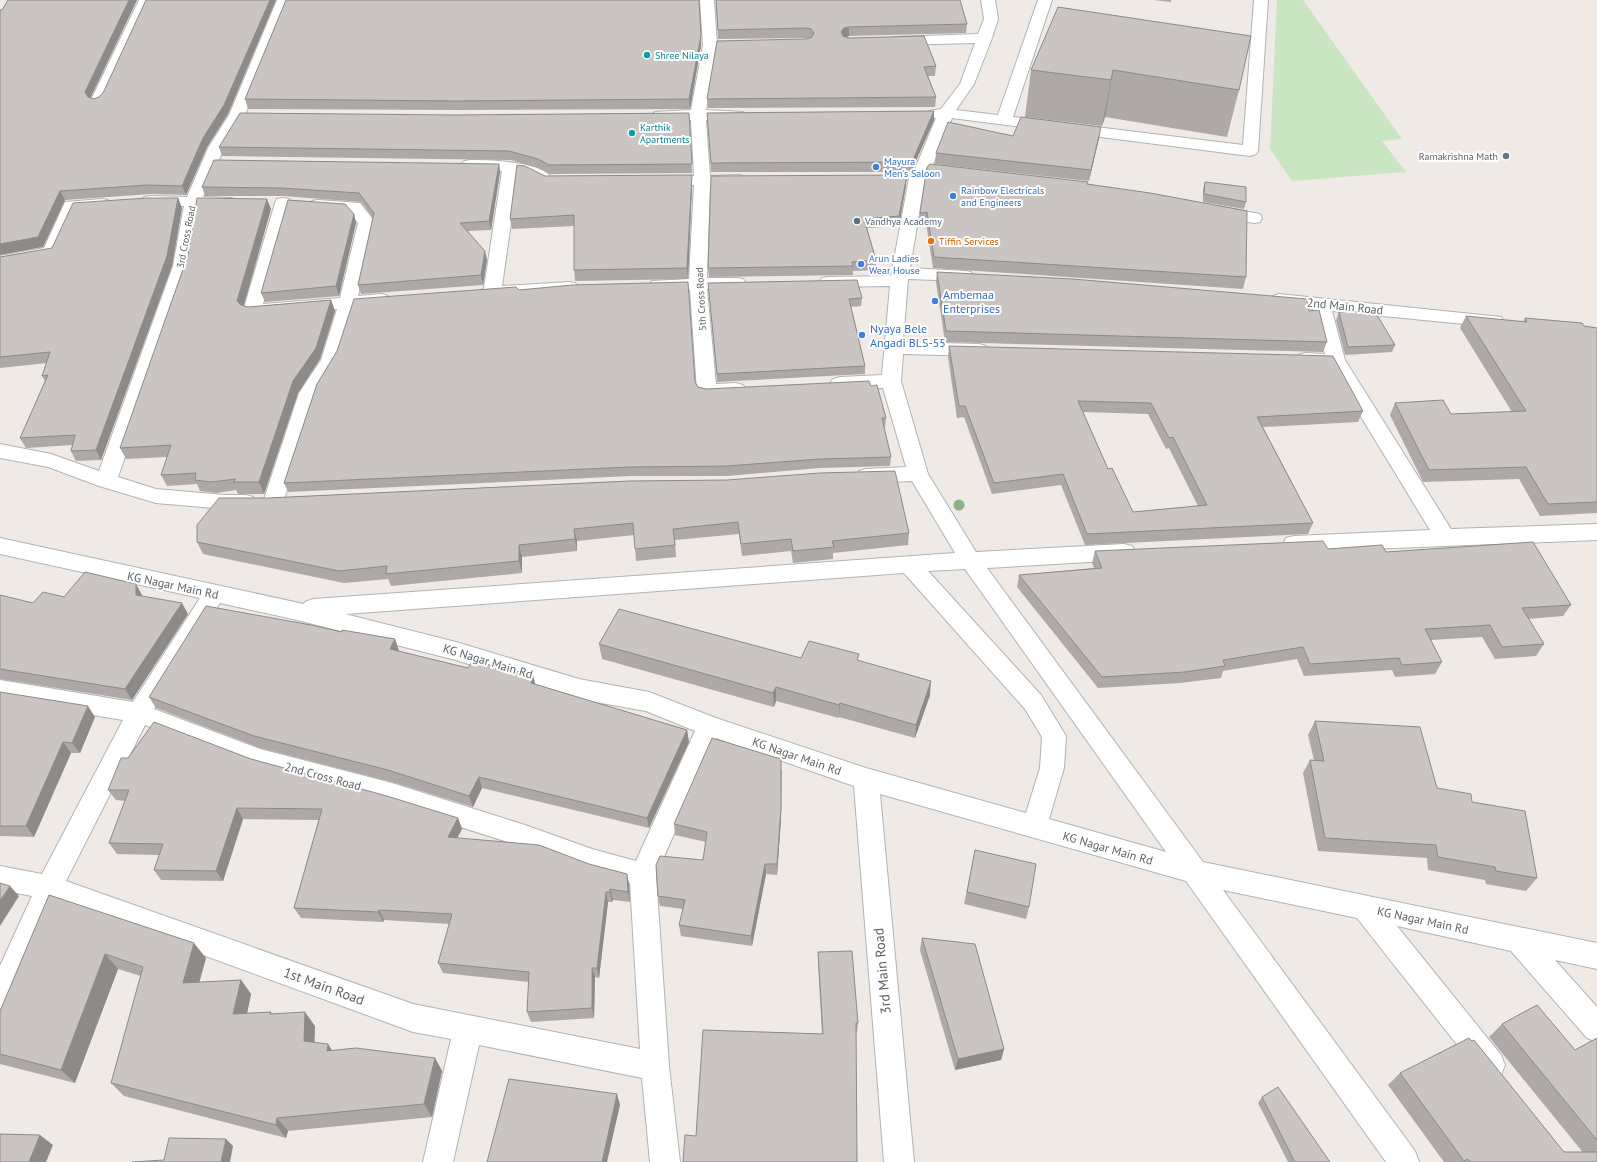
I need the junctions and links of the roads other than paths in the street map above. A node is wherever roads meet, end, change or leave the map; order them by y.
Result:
1 (146, 0) edge
2 (284, 0) edge
3 (707, 0) edge
4 (988, 0) edge
5 (1045, 0) edge
6 (1261, 0) edge
7 (985, 38) junction
8 (879, 41) edge
9 (98, 102) edge
10 (946, 113) junction
11 (922, 114) edge
12 (642, 115) edge
13 (698, 115) junction
14 (754, 115) edge
15 (1004, 122) junction
16 (452, 165) edge
17 (511, 166) junction
18 (560, 180) edge
19 (758, 180) edge
20 (646, 181) edge
21 (702, 181) junction
22 (193, 202) junction
23 (238, 202) edge
24 (1202, 208) edge
25 (1254, 218) dead end
26 (0, 262) edge
27 (900, 277) junction
28 (978, 277) edge
29 (814, 282) edge
30 (752, 283) edge
31 (698, 284) junction
32 (642, 285) edge
33 (587, 287) edge
34 (492, 291) junction
35 (468, 293) edge
36 (400, 298) edge
37 (1261, 298) edge
38 (348, 303) junction
39 (1321, 304) junction
40 (1511, 322) edge
41 (894, 348) junction
42 (997, 350) edge
43 (1289, 358) edge
44 (1336, 360) junction
45 (891, 381) junction
46 (827, 384) edge
47 (755, 388) edge
48 (0, 452) edge
49 (918, 474) junction
50 (850, 476) edge
51 (106, 481) junction
52 (296, 501) edge
53 (273, 502) junction
54 (1597, 532) edge
55 (1445, 537) junction
56 (1271, 545) edge
57 (0, 546) edge
58 (1144, 552) edge
59 (970, 560) junction
60 (909, 564) junction
61 (214, 594) junction
62 (293, 610) junction
63 (0, 690) edge
64 (139, 713) junction
65 (709, 726) junction
66 (866, 779) junction
67 (1034, 826) junction
68 (1195, 872) junction
69 (643, 876) junction
70 (0, 878) edge
71 (49, 887) junction
72 (1365, 908) junction
73 (1520, 941) junction
74 (1597, 956) edge
75 (0, 997) edge
76 (1597, 1028) edge
77 (468, 1029) junction
78 (655, 1066) junction
79 (1505, 1082) edge
80 (438, 1162) edge
81 (665, 1162) edge
82 (899, 1162) edge
83 (1404, 1162) edge

1 - 9 street
2 - 22 street, 3rd Cross Road
3 - 13 street, 5th Cross Road
4 - 7 street
5 - 15 street
6 - 15 street
7 - 8 street
7 - 10 street
10 - 11 street
10 - 15 street
10 - 27 street
12 - 13 street
13 - 14 street
13 - 21 street, 5th Cross Road
16 - 17 street
17 - 18 street
17 - 34 street
19 - 21 street
20 - 21 street
21 - 31 street, 5th Cross Road
22 - 23 street
22 - 26 street
22 - 51 street, 3rd Cross Road
24 - 25 street
27 - 28 street
27 - 29 street
27 - 41 street
30 - 31 street
31 - 32 street
31 - 47 street, 5th Cross Road
33 - 34 street
34 - 35 street
36 - 38 street
37 - 39 street, 2nd Main Road
38 - 38 street
38 - 53 street
39 - 40 street, 2nd Main Road
39 - 44 street
41 - 42 street
41 - 45 street
43 - 44 street
44 - 55 street
45 - 46 street
45 - 49 street
48 - 51 street
49 - 50 street
49 - 59 street
51 - 53 street
52 - 53 street
54 - 55 street
55 - 56 street
57 - 61 street, KG Nagar Main Rd
58 - 59 street
59 - 60 street
59 - 68 street
60 - 62 street
60 - 67 street
61 - 62 street, KG Nagar Main Rd
61 - 64 street
62 - 65 street, KG Nagar Main Rd
63 - 64 street, 2nd Cross Road
64 - 69 street, 2nd Cross Road
64 - 71 street
65 - 66 street, KG Nagar Main Rd
65 - 69 street
66 - 67 street, KG Nagar Main Rd
66 - 82 street, 3rd Main Road
67 - 68 street, KG Nagar Main Rd
68 - 72 street, KG Nagar Main Rd
68 - 83 street
69 - 78 street
70 - 71 street, 1st Main Road
71 - 75 street
71 - 77 street, 1st Main Road
72 - 73 street, KG Nagar Main Rd
72 - 79 street
73 - 74 street, KG Nagar Main Rd
73 - 76 street
77 - 78 street, 1st Main Road
77 - 80 street
78 - 81 street

